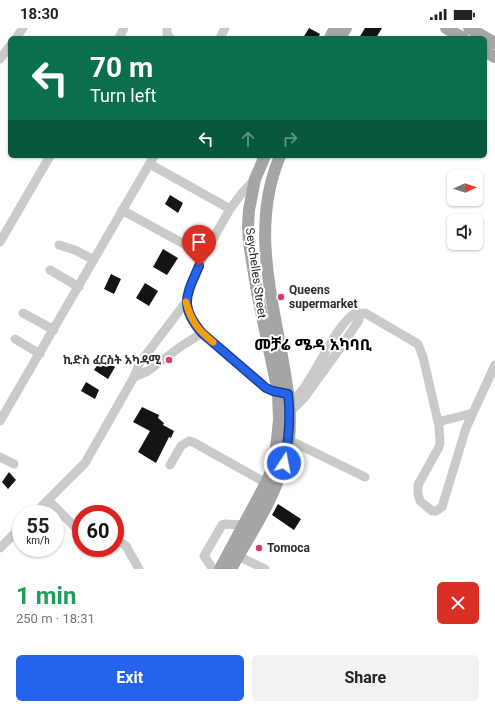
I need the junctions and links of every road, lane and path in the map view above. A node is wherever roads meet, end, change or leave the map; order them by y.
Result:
1 (446, 28) edge
2 (469, 28) edge
3 (459, 36) edge
4 (483, 36) edge
5 (8, 49) edge
6 (0, 59) edge
7 (49, 158) edge
8 (264, 158) edge
9 (279, 158) edge
10 (152, 160) edge
11 (255, 179) junction
12 (230, 209) junction
13 (122, 210) junction
14 (0, 242) edge
15 (59, 245) dead end
16 (204, 255) junction
17 (94, 260) junction
18 (50, 270) dead end
19 (79, 287) junction
20 (186, 302) junction
21 (24, 313) dead end
22 (54, 330) junction
23 (202, 333) junction
24 (15, 338) dead end
25 (40, 354) junction
26 (495, 365) edge
27 (134, 377) junction
28 (284, 403) junction
29 (4, 405) edge
30 (473, 412) junction
31 (0, 422) edge
32 (438, 422) junction
33 (289, 440) junction
34 (0, 457) edge
35 (14, 464) dead end
36 (170, 465) dead end
37 (365, 477) dead end
38 (266, 483) junction
39 (48, 500) junction
40 (43, 505) edge
41 (72, 524) edge
42 (244, 525) junction
43 (12, 536) edge
44 (124, 544) edge
45 (0, 548) edge
46 (238, 556) junction
47 (139, 569) edge
48 (213, 569) edge
49 (220, 569) edge
50 (231, 569) edge
51 (265, 569) edge

1 - 3 main road
2 - 4 main road
5 - 6 street
7 - 14 street
8 - 11 main road, Seychelles Street
9 - 28 main road, Seychelles Street
10 - 12 street
10 - 13 street
11 - 12 street
11 - 28 main road, Seychelles Street
12 - 16 street
13 - 16 street
13 - 17 street
15 - 17 street
16 - 20 street
17 - 19 street
18 - 19 street
19 - 22 street
20 - 23 street
20 - 27 street
21 - 22 street
22 - 25 street
23 - 27 street
23 - 28 street
24 - 25 street
25 - 29 street
26 - 30 street
27 - 39 street
28 - 32 street
28 - 33 main road, Seychelles Street
28 - 38 main road, Seychelles Street
29 - 31 street
30 - 32 street
30 - 32 street
33 - 37 street
33 - 46 main road, Seychelles Street
34 - 35 street
36 - 38 street
38 - 42 main road, Seychelles Street
39 - 40 street
39 - 41 street
42 - 48 street
42 - 49 main road, Seychelles Street
43 - 45 street
44 - 47 street
46 - 50 main road, Seychelles Street
46 - 51 street

